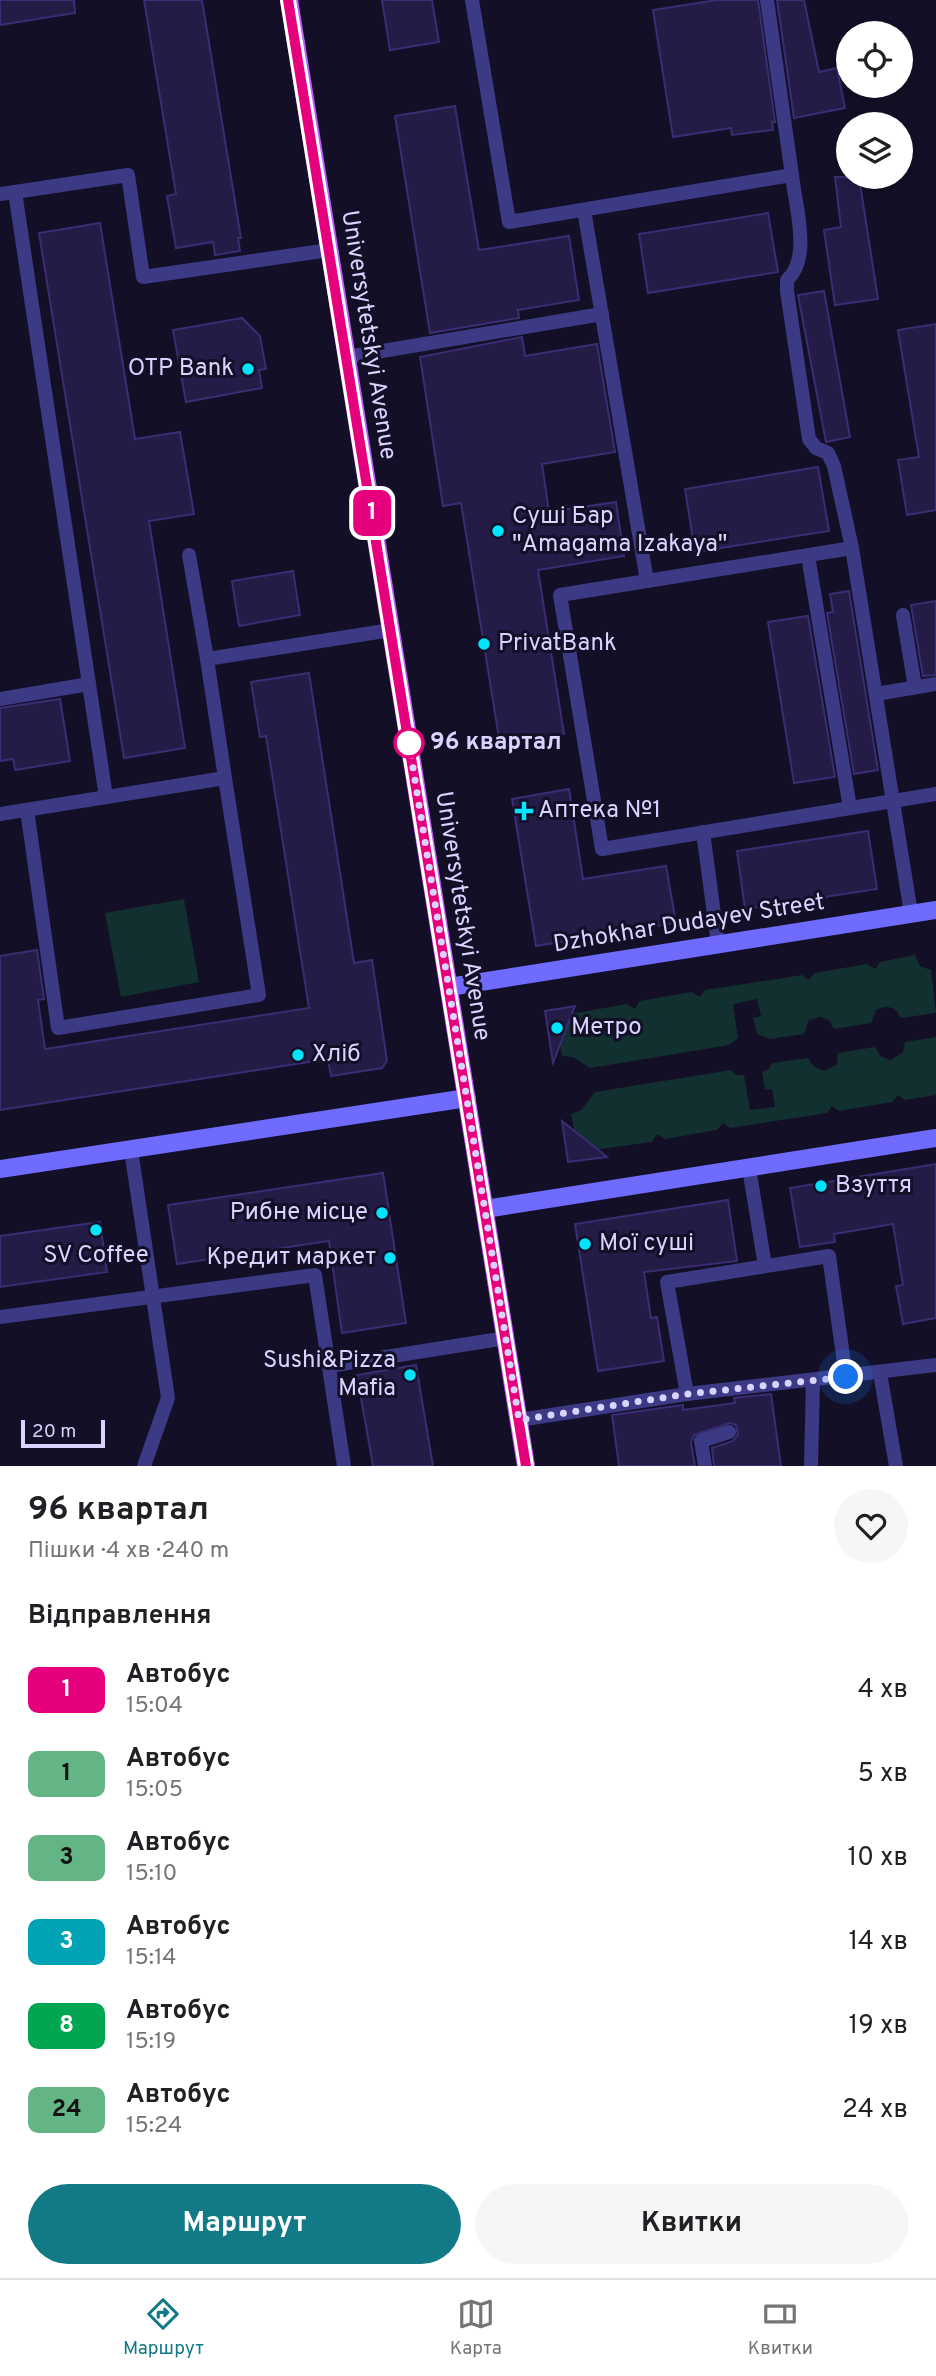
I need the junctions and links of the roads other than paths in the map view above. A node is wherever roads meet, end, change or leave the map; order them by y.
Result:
1 (289, 0) edge
2 (472, 0) edge
3 (767, 0) edge
4 (792, 175) junction
5 (15, 192) junction
6 (0, 194) edge
7 (584, 210) junction
8 (329, 250) junction
9 (602, 314) junction
10 (347, 357) junction
11 (852, 548) junction
12 (189, 555) dead end
13 (808, 556) junction
14 (648, 581) junction
15 (903, 615) dead end
16 (391, 630) junction
17 (207, 659) junction
18 (89, 684) junction
19 (936, 684) edge
20 (915, 687) junction
21 (876, 694) junction
22 (0, 699) edge
23 (225, 778) junction
24 (936, 794) edge
25 (106, 797) junction
26 (893, 801) junction
27 (850, 808) junction
28 (27, 810) junction
29 (0, 814) edge
30 (702, 832) junction
31 (936, 910) edge
32 (911, 914) junction
33 (718, 944) junction
34 (449, 986) junction
35 (467, 1098) junction
36 (936, 1139) edge
37 (131, 1150) junction
38 (750, 1168) junction
39 (0, 1169) edge
40 (485, 1209) junction
41 (765, 1266) junction
42 (153, 1298) junction
43 (0, 1317) edge
44 (506, 1338) junction
45 (936, 1365) edge
46 (329, 1366) junction
47 (880, 1373) junction
48 (846, 1377) junction
49 (813, 1381) junction
50 (687, 1394) junction
51 (519, 1420) junction
52 (729, 1432) dead end
53 (144, 1466) edge
54 (344, 1466) edge
55 (526, 1466) edge
56 (705, 1466) edge
57 (811, 1466) edge
58 (896, 1466) edge

1 - 8 main road, Universytetskyi Avenue
2 - 7 lane
3 - 4 lane
4 - 7 lane
4 - 11 lane
5 - 6 lane
5 - 8 lane
5 - 18 lane
7 - 9 lane
8 - 10 main road, Universytetskyi Avenue
9 - 10 lane
9 - 14 lane
10 - 16 main road, Universytetskyi Avenue
11 - 13 lane
11 - 21 lane
12 - 17 lane
13 - 14 lane
13 - 27 lane
14 - 30 lane
15 - 20 lane
16 - 17 lane
16 - 34 main road, Universytetskyi Avenue
17 - 23 lane
18 - 22 lane
18 - 25 lane
19 - 20 lane
20 - 21 lane
21 - 26 lane
23 - 25 lane
23 - 28 lane
24 - 26 lane
25 - 28 lane
26 - 27 lane
26 - 32 lane
27 - 30 lane
28 - 29 lane
30 - 33 lane
31 - 32 street, Dzhokhar Dudayev Street
32 - 33 street, Dzhokhar Dudayev Street
33 - 34 street, Dzhokhar Dudayev Street
34 - 35 main road, Universytetskyi Avenue
35 - 37 street
35 - 40 main road, Universytetskyi Avenue
36 - 38 street
37 - 39 street
37 - 42 lane
38 - 40 street
38 - 41 lane
40 - 44 main road, Universytetskyi Avenue
41 - 48 lane
41 - 50 lane
42 - 43 lane
42 - 46 lane
42 - 53 lane
44 - 46 lane
44 - 51 main road, Universytetskyi Avenue
45 - 47 lane
46 - 54 lane
47 - 48 lane
47 - 58 lane
48 - 49 lane
49 - 50 lane
49 - 57 lane
50 - 51 lane
51 - 55 main road, Universytetskyi Avenue
52 - 56 lane

